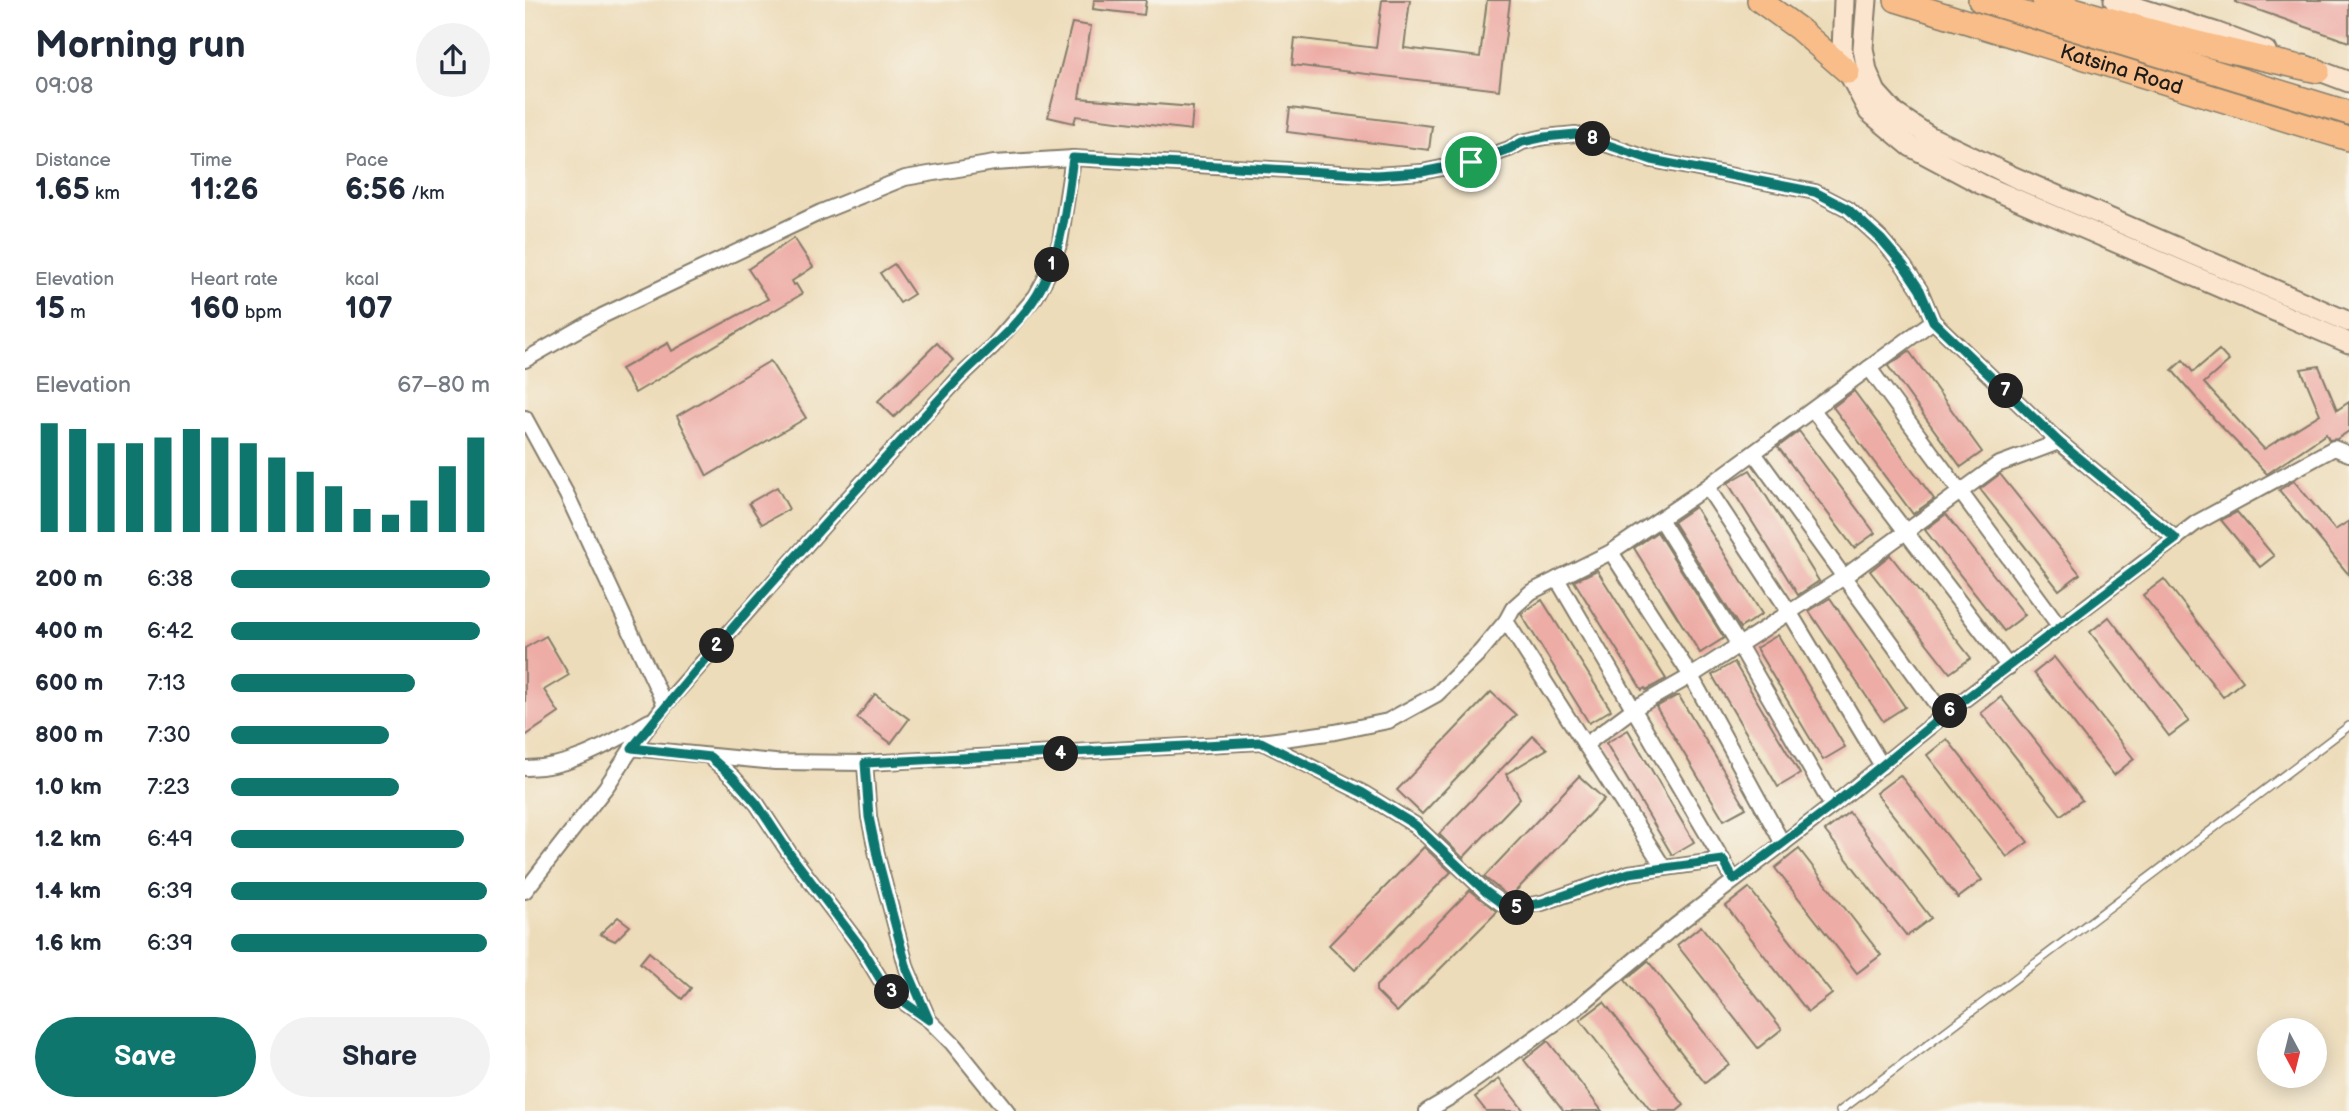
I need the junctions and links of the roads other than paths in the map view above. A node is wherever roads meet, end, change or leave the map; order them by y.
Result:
1 (1759, 0) edge
2 (1844, 0) edge
3 (1896, 0) edge
4 (1980, 0) edge
5 (2044, 0) edge
6 (2114, 0) edge
7 (1866, 3) edge
8 (2318, 71) junction
9 (1848, 72) junction
10 (2349, 82) edge
11 (2349, 113) edge
12 (2349, 139) edge
13 (1073, 158) junction
14 (1933, 321) junction
15 (2349, 322) edge
16 (2349, 343) edge
17 (525, 360) edge
18 (1869, 368) junction
19 (1813, 410) junction
20 (525, 418) edge
21 (2059, 442) junction
22 (1754, 453) junction
23 (2349, 454) edge
24 (1707, 487) junction
25 (1961, 492) junction
26 (1660, 519) junction
27 (1907, 533) junction
28 (2176, 539) junction
29 (1611, 552) junction
30 (1845, 577) junction
31 (1557, 579) junction
32 (1790, 613) junction
33 (1507, 621) junction
34 (2060, 627) junction
35 (1739, 645) junction
36 (2009, 667) junction
37 (1691, 676) junction
38 (665, 705) junction
39 (1633, 709) junction
40 (1944, 715) junction
41 (656, 717) junction
42 (2349, 726) edge
43 (1261, 742) junction
44 (1585, 745) junction
45 (632, 748) junction
46 (710, 757) junction
47 (865, 763) junction
48 (1882, 766) junction
49 (525, 768) edge
50 (1832, 806) junction
51 (1783, 844) junction
52 (1723, 860) junction
53 (1664, 868) junction
54 (1734, 880) junction
55 (525, 891) edge
56 (929, 1020) junction
57 (1007, 1111) edge
58 (1427, 1111) edge
59 (1840, 1111) edge

1 - 9 highway
2 - 9 main road
3 - 12 highway, Katsina Road
4 - 11 highway, Katsina Road
5 - 8 highway
6 - 8 main road
7 - 15 main road
8 - 10 main road
9 - 16 main road
13 - 14 street
13 - 17 street
13 - 38 street
14 - 18 street
14 - 21 street
18 - 19 street
18 - 25 street
19 - 22 street
19 - 27 street
20 - 38 street
21 - 25 street
21 - 28 street
22 - 24 street
22 - 30 street
23 - 28 street
24 - 26 street
24 - 32 street
25 - 27 street
25 - 34 street
26 - 29 street
26 - 35 street
27 - 30 street
27 - 36 street
28 - 34 street
29 - 31 street
29 - 37 street
30 - 32 street
30 - 40 street
31 - 33 street
31 - 39 street
32 - 35 street
32 - 48 street
33 - 43 street
33 - 44 street
34 - 36 street
35 - 37 street
35 - 50 street
36 - 40 street
37 - 39 street
37 - 51 street
38 - 41 street
39 - 44 street
39 - 52 street
40 - 48 street
41 - 45 street
41 - 49 street
42 - 59 lane
43 - 47 street
43 - 53 street
44 - 53 street
45 - 46 street
45 - 55 street
46 - 47 street
46 - 56 street
47 - 56 street
48 - 50 street
50 - 51 street
51 - 54 street
52 - 53 street
52 - 54 street
54 - 58 street
56 - 57 street

